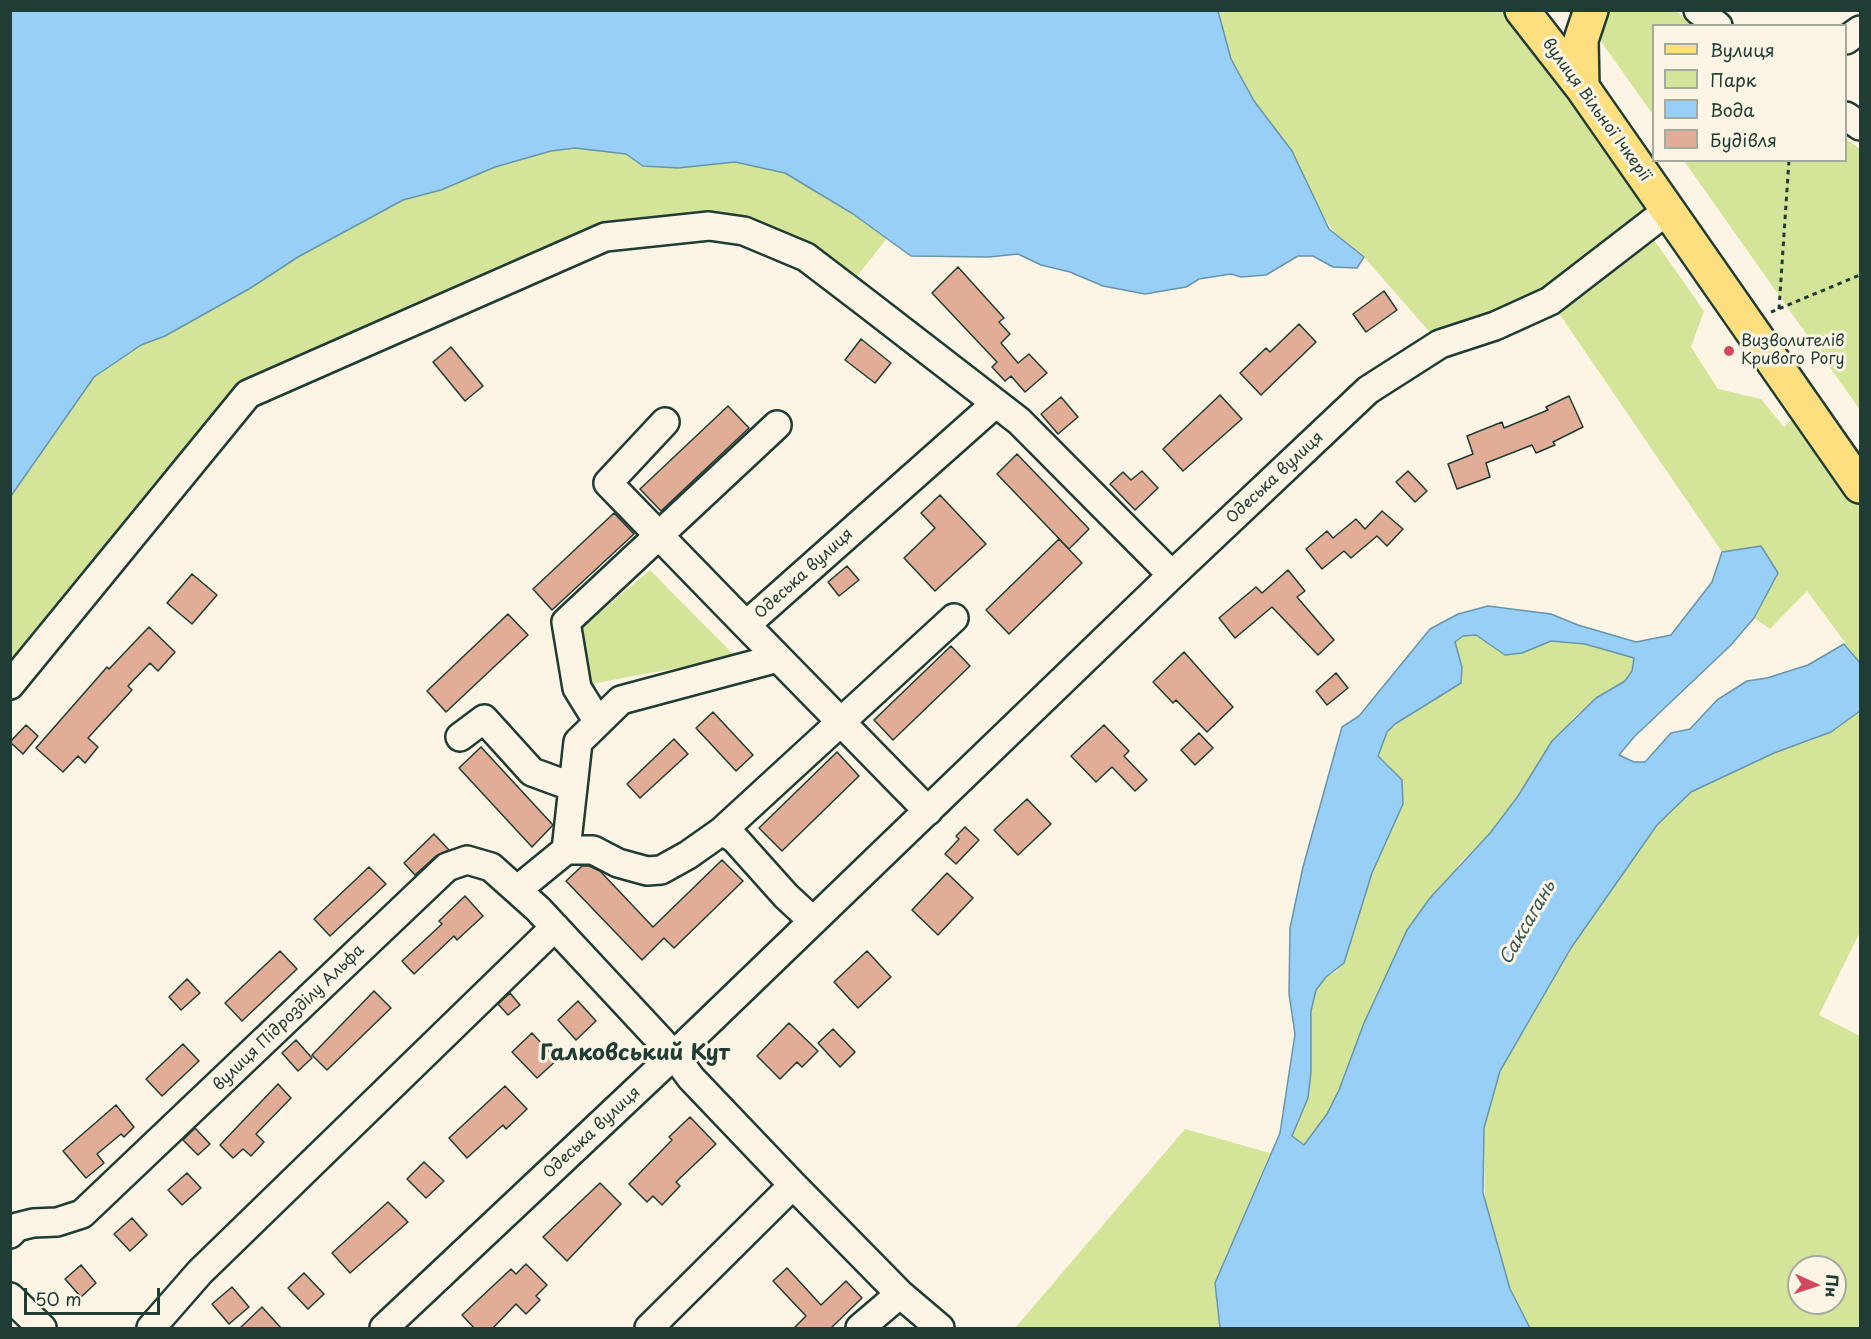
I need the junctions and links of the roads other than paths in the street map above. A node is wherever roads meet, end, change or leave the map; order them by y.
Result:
1 (1522, 10) edge
2 (1591, 10) edge
3 (1698, 10) edge
4 (1716, 24) edge
5 (1582, 87) junction
6 (1847, 117) edge
7 (1860, 126) edge
8 (1668, 210) junction
9 (996, 403) junction
10 (665, 422) dead end
11 (777, 425) dead end
12 (1860, 486) edge
13 (660, 537) junction
14 (1172, 575) junction
15 (954, 618) dead end
16 (747, 626) junction
17 (778, 658) junction
18 (10, 685) edge
19 (598, 722) junction
20 (841, 722) junction
21 (460, 737) dead end
22 (573, 787) junction
23 (928, 811) junction
24 (722, 831) junction
25 (566, 850) junction
26 (517, 890) junction
27 (813, 921) junction
28 (555, 927) junction
29 (674, 1055) junction
30 (793, 1185) junction
31 (14, 1230) edge
32 (900, 1294) junction
33 (10, 1298) edge
34 (42, 1329) edge
35 (151, 1329) edge
36 (384, 1329) edge
37 (649, 1329) edge
38 (860, 1329) edge
39 (940, 1329) edge

1 - 5 main road, вулиця Вільної Ічкерії
2 - 5 main road
3 - 4 street
5 - 8 main road, вулиця Вільної Ічкерії
6 - 7 street
8 - 12 main road, вулиця Вільної Ічкерії
8 - 14 street, Одеська вулиця
9 - 14 street
9 - 16 street, Одеська вулиця
9 - 18 street
10 - 13 street, Одеська вулиця
11 - 13 street
13 - 16 street, Одеська вулиця
13 - 19 street
14 - 23 street, Одеська вулиця
15 - 20 street
16 - 17 street, Одеська вулиця
17 - 19 street
17 - 20 street, Одеська вулиця
19 - 22 street
20 - 23 street, Одеська вулиця
20 - 24 street
21 - 22 street
22 - 25 street
23 - 27 street, Одеська вулиця
24 - 25 street
24 - 27 street
25 - 26 street
26 - 28 street, вулиця Підрозділу Альфа
26 - 31 street, вулиця Підрозділу Альфа
27 - 29 street, Одеська вулиця
28 - 29 street, вулиця Підрозділу Альфа
28 - 35 street
29 - 30 street, вулиця Підрозділу Альфа
29 - 36 street, Одеська вулиця
30 - 32 street, вулиця Підрозділу Альфа
30 - 37 street
32 - 38 street
32 - 39 street, вулиця Підрозділу Альфа
33 - 34 street

